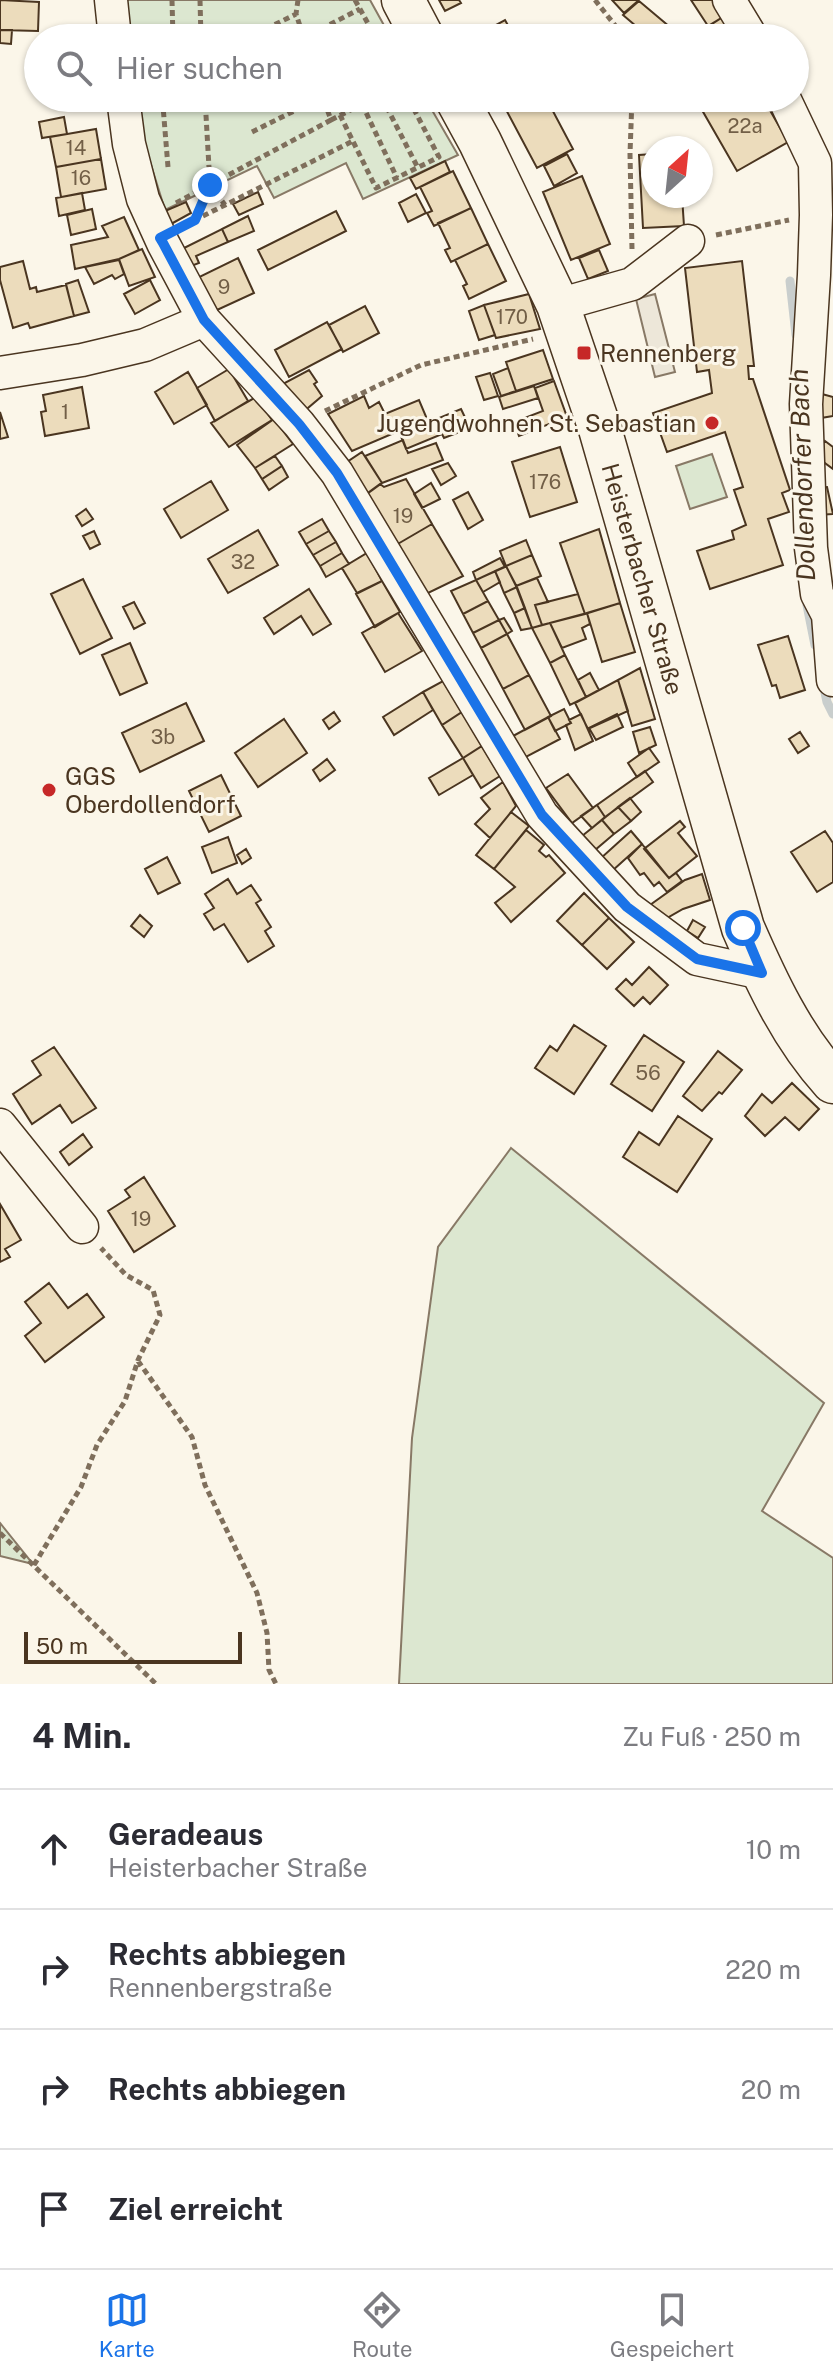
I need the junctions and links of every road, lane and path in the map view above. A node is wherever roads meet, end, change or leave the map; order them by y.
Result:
1 (111, 0) edge
2 (172, 0) edge
3 (200, 0) edge
4 (298, 0) edge
5 (355, 0) edge
6 (403, 0) edge
7 (595, 0) edge
8 (729, 0) edge
9 (360, 9) junction
10 (296, 14) junction
11 (114, 24) edge
12 (173, 24) edge
13 (201, 24) edge
14 (277, 24) edge
15 (299, 24) edge
16 (331, 24) edge
17 (368, 24) edge
18 (416, 24) edge
19 (614, 24) edge
20 (744, 24) edge
21 (125, 112) edge
22 (164, 112) edge
23 (206, 112) edge
24 (292, 112) edge
25 (328, 112) edge
26 (346, 112) edge
27 (366, 112) edge
28 (389, 112) edge
29 (415, 112) edge
30 (464, 112) edge
31 (632, 112) edge
32 (791, 112) edge
33 (340, 115) junction
34 (331, 120) junction
35 (252, 132) dead end
36 (353, 141) junction
37 (418, 168) junction
38 (169, 174) dead end
39 (397, 178) junction
40 (210, 185) junction
41 (173, 204) dead end
42 (225, 205) junction
43 (816, 215) junction
44 (195, 220) junction
45 (160, 238) junction
46 (688, 241) joint
47 (632, 284) junction
48 (562, 317) junction
49 (204, 320) junction
50 (0, 373) edge
51 (299, 424) junction
52 (833, 680) edge
53 (762, 973) junction
54 (828, 1070) edge
55 (0, 1125) edge
56 (82, 1227) joint
57 (138, 1360) junction
58 (0, 1533) edge
59 (34, 1565) junction
60 (156, 1684) edge
61 (276, 1684) edge

1 - 11 street
2 - 12 path
3 - 13 path
4 - 10 path
5 - 9 path
6 - 18 main road
7 - 19 path
8 - 20 street
9 - 16 path
9 - 17 path
10 - 14 path
10 - 15 path
21 - 45 street
22 - 38 path
23 - 40 path
24 - 35 path
25 - 34 path
26 - 33 path
27 - 39 path
28 - 37 path
29 - 37 path
30 - 48 main road, Heisterbacher Straße
31 - 47 path
32 - 43 street
33 - 34 path
33 - 36 path
34 - 40 path
36 - 39 path
36 - 42 path
37 - 39 path
40 - 41 path
40 - 42 path
40 - 44 path
42 - 44 path
43 - 46 path
43 - 52 street
44 - 45 path
45 - 49 street
46 - 47 street
47 - 48 street
48 - 51 path
48 - 53 main road, Heisterbacher Straße
49 - 50 street
49 - 51 street
51 - 53 street
53 - 54 main road, Heisterbacher Straße
55 - 56 street
56 - 57 path
57 - 59 path
57 - 61 path
58 - 59 path
59 - 60 path

